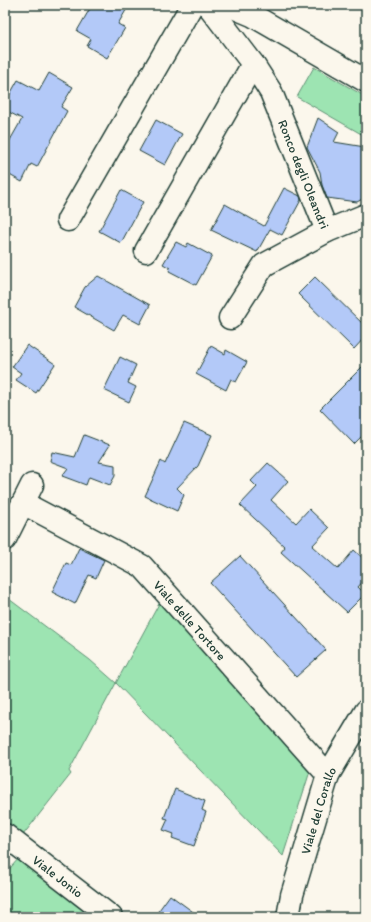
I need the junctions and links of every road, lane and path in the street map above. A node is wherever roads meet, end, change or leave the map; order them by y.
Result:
1 (192, 5) edge
2 (208, 5) edge
3 (228, 5) edge
4 (253, 64) junction
5 (366, 80) edge
6 (366, 216) edge
7 (68, 220) dead end
8 (326, 231) junction
9 (146, 251) dead end
10 (230, 318) dead end
11 (5, 539) edge
12 (366, 711) edge
13 (328, 775) junction
14 (5, 835) edge
15 (111, 917) edge
16 (288, 917) edge

1 - 7 street
2 - 4 street, Ronco degli Oleandri
3 - 5 street
4 - 8 street, Ronco degli Oleandri
4 - 9 street
6 - 8 street
8 - 10 street, Ronco degli Oleandri
11 - 13 street, Viale delle Tortore
12 - 13 street, Viale del Corallo
13 - 16 street, Viale del Corallo
14 - 15 street, Viale Jonio

